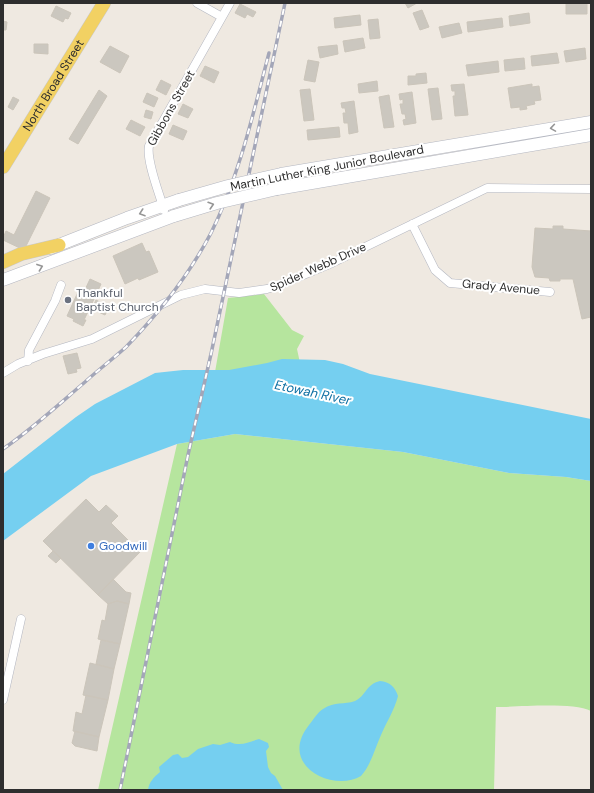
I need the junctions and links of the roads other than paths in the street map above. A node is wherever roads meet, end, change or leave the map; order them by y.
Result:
1 (104, 3) edge
2 (197, 3) edge
3 (230, 3) edge
4 (222, 17) junction
5 (591, 122) edge
6 (591, 135) edge
7 (3, 167) edge
8 (591, 189) edge
9 (163, 206) junction
10 (170, 218) junction
11 (412, 224) junction
12 (59, 245) junction
13 (3, 262) edge
14 (3, 266) edge
15 (3, 280) edge
16 (61, 285) dead end
17 (550, 292) dead end
18 (28, 361) junction
19 (3, 373) edge
20 (21, 619) dead end
21 (3, 700) edge

1 - 7 main road, North Broad Street
2 - 4 street
3 - 4 street, Gibbons Street
4 - 9 street, Gibbons Street
5 -> 9 main road, Martin Luther King Junior Boulevard, bridge
10 -> 6 main road, Martin Luther King Junior Boulevard, bridge
8 - 11 street, Spider Webb Drive
9 - 10 street, Gibbons Street
9 -> 12 main road, Martin Luther King Junior Boulevard
15 -> 10 main road, Martin Luther King Junior Boulevard
11 - 17 street, Grady Avenue
11 - 18 street, Spider Webb Drive
12 - 13 main road
12 - 14 main road, Martin Luther King Junior Boulevard
16 - 18 street
18 - 19 street, Spider Webb Drive
20 - 21 street

